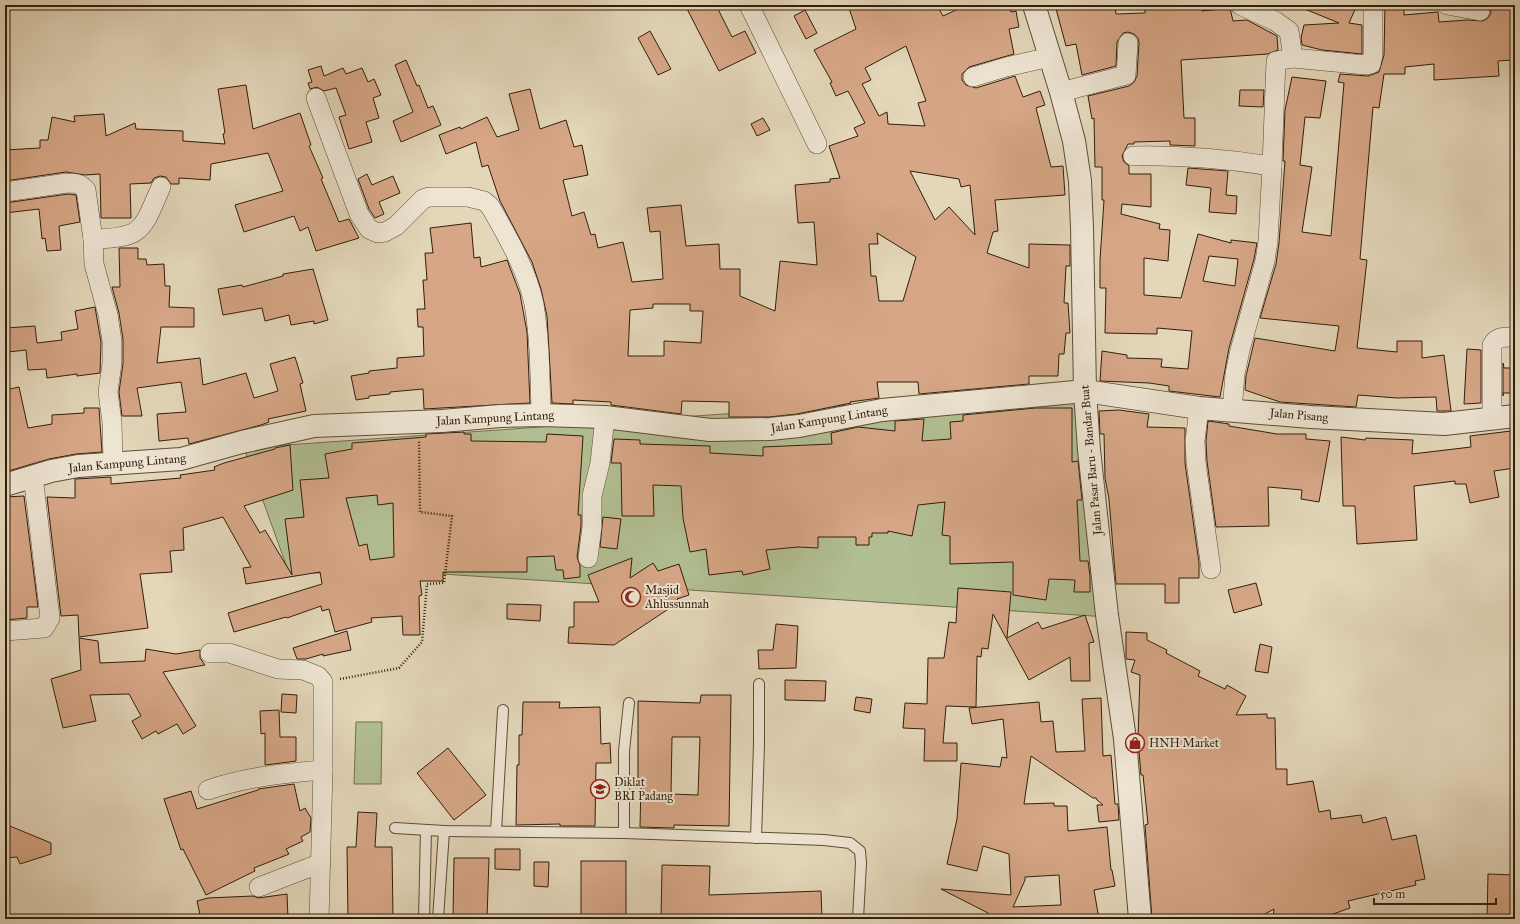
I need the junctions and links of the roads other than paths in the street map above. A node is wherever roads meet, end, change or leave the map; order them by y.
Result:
1 (749, 5) edge
2 (1034, 5) edge
3 (1240, 5) edge
4 (1373, 5) edge
5 (1447, 5) edge
6 (1263, 9) edge
7 (1480, 11) dead end
8 (1128, 43) dead end
9 (1050, 57) junction
10 (1293, 58) junction
11 (973, 77) dead end
12 (1062, 92) junction
13 (316, 98) dead end
14 (817, 144) dead end
15 (1133, 156) dead end
16 (1272, 166) junction
17 (161, 187) dead end
18 (5, 192) edge
19 (93, 239) junction
20 (1515, 337) edge
21 (1085, 391) junction
22 (1199, 408) junction
23 (1232, 411) junction
24 (540, 415) junction
25 (1515, 416) edge
26 (605, 417) junction
27 (1492, 418) junction
28 (113, 463) junction
29 (33, 476) junction
30 (5, 485) edge
31 (588, 558) dead end
32 (1211, 569) dead end
33 (5, 631) edge
34 (210, 653) dead end
35 (759, 684) dead end
36 (629, 703) dead end
37 (503, 710) dead end
38 (323, 770) junction
39 (208, 790) dead end
40 (395, 828) dead end
41 (426, 830) junction
42 (444, 831) junction
43 (496, 831) junction
44 (624, 833) junction
45 (756, 838) junction
46 (321, 863) junction
47 (259, 887) dead end
48 (319, 919) edge
49 (424, 919) edge
50 (438, 919) edge
51 (858, 919) edge
52 (1140, 919) edge

1 - 14 street
2 - 9 street, Jalan Pasar Baru - Bandar Buat
3 - 6 street
4 - 10 street
5 - 7 street
6 - 10 street
8 - 12 street
9 - 11 street
9 - 12 street, Jalan Pasar Baru - Bandar Buat
10 - 16 street
12 - 21 street, Jalan Pasar Baru - Bandar Buat
13 - 24 street
15 - 16 street
16 - 23 street
17 - 19 street
18 - 19 street
19 - 28 street
20 - 27 street
21 - 22 street, Jalan Pisang
21 - 26 street, Jalan Kampung Lintang
21 - 52 street, Jalan Pasar Baru - Bandar Buat
22 - 23 street, Jalan Pisang
22 - 32 street
23 - 27 street, Jalan Pisang
24 - 26 street, Jalan Kampung Lintang
24 - 28 street, Jalan Kampung Lintang
25 - 27 street, Jalan Pisang
26 - 31 street
28 - 29 street, Jalan Kampung Lintang
29 - 30 street, Jalan Kampung Lintang
29 - 33 street
34 - 38 street
35 - 45 lane
36 - 44 lane
37 - 43 lane
38 - 39 street
38 - 46 street
40 - 41 lane
41 - 42 lane
41 - 49 lane
42 - 43 lane
42 - 50 lane
43 - 44 lane
44 - 45 lane
45 - 51 lane
46 - 47 street
46 - 48 street

